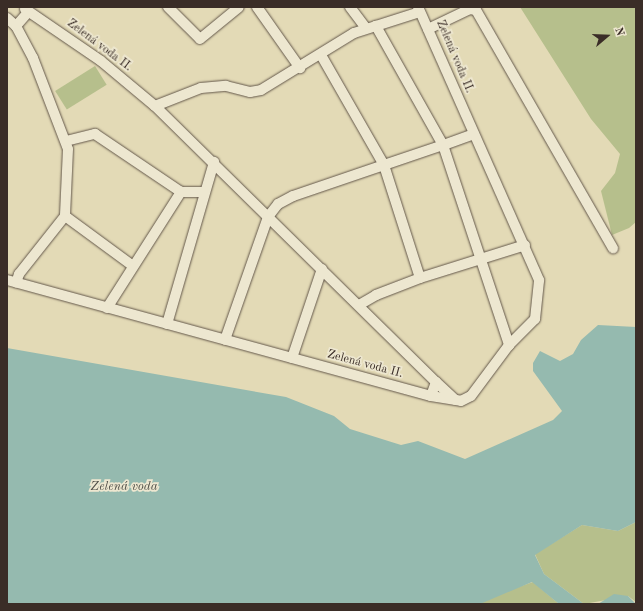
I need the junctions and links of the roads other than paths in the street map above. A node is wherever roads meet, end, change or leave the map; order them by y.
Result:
1 (168, 7) edge
2 (239, 7) edge
3 (257, 7) edge
4 (350, 7) edge
5 (25, 9) edge
6 (419, 9) edge
7 (10, 22) edge
8 (376, 26) junction
9 (366, 28) junction
10 (428, 29) junction
11 (321, 55) junction
12 (300, 68) junction
13 (155, 106) junction
14 (474, 134) junction
15 (66, 141) junction
16 (443, 145) junction
17 (214, 162) junction
18 (384, 165) junction
19 (181, 192) junction
20 (203, 192) junction
21 (64, 216) junction
22 (268, 217) junction
23 (525, 244) junction
24 (613, 248) dead end
25 (480, 260) junction
26 (133, 266) junction
27 (322, 268) junction
28 (420, 278) junction
29 (12, 282) edge
30 (359, 305) junction
31 (107, 308) junction
32 (167, 324) junction
33 (225, 340) junction
34 (509, 344) junction
35 (292, 358) junction
36 (436, 382) junction
37 (431, 396) junction
38 (455, 400) junction

1 - 2 street
3 - 12 street
4 - 9 street
5 - 7 street
5 - 13 street, Zelená voda II.
6 - 8 street, Zelená voda II.
6 - 10 street, Zelená voda II.
7 - 15 street
8 - 9 street, Zelená voda II.
8 - 16 street
9 - 11 street, Zelená voda II.
10 - 14 street, Zelená voda II.
10 - 24 street
11 - 12 street, Zelená voda II.
11 - 18 street
12 - 13 street, Zelená voda II.
13 - 17 street, Zelená voda II.
14 - 16 street
14 - 23 street, Zelená voda II.
15 - 19 street
15 - 21 street
16 - 18 street
16 - 25 street
17 - 20 street
17 - 22 street, Zelená voda II.
18 - 22 street
18 - 28 street
19 - 20 street
19 - 26 street
20 - 32 street
21 - 26 street
21 - 29 street, Zelená voda II.
22 - 27 street, Zelená voda II.
22 - 33 street
23 - 25 street
23 - 34 street, Zelená voda II.
25 - 28 street
25 - 34 street
26 - 31 street
27 - 30 street, Zelená voda II.
27 - 35 street
28 - 30 street
29 - 31 street, Zelená voda II.
30 - 36 street, Zelená voda II.
31 - 32 street, Zelená voda II.
32 - 33 street, Zelená voda II.
33 - 35 street, Zelená voda II.
34 - 38 street, Zelená voda II.
35 - 37 street, Zelená voda II.
36 - 37 street
36 - 38 street, Zelená voda II.
37 - 38 street, Zelená voda II.

